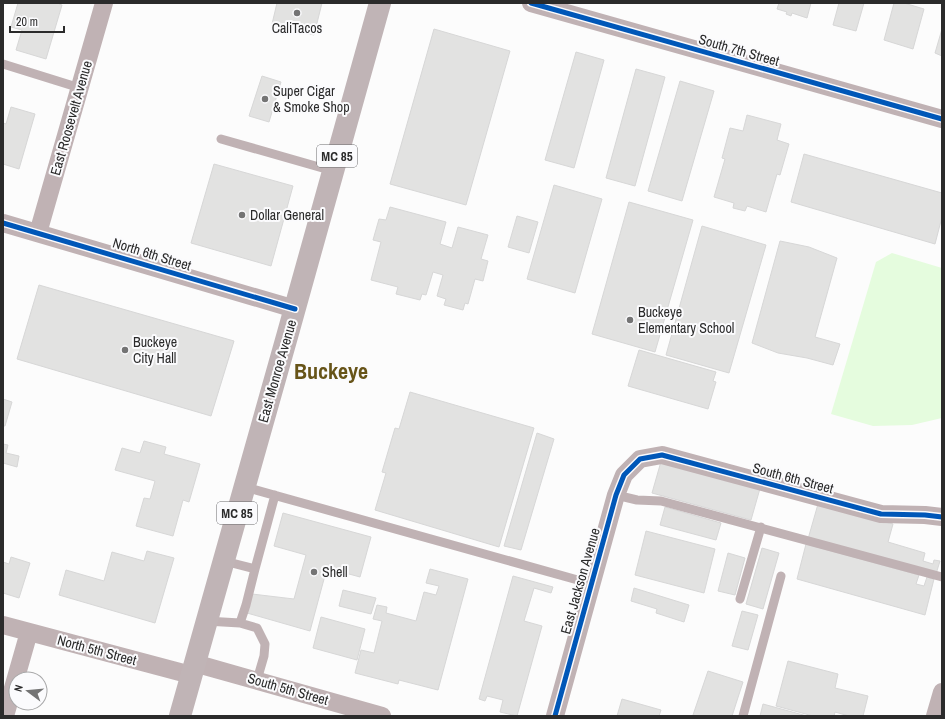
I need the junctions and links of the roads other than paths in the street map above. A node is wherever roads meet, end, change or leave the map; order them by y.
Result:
1 (104, 3) edge
2 (380, 3) edge
3 (530, 3) edge
4 (3, 64) edge
5 (80, 88) junction
6 (942, 119) edge
7 (221, 139) dead end
8 (333, 171) junction
9 (3, 223) edge
10 (38, 233) junction
11 (295, 309) junction
12 (640, 459) joint
13 (245, 487) junction
14 (275, 495) junction
15 (616, 495) junction
16 (942, 517) edge
17 (761, 528) junction
18 (224, 561) junction
19 (255, 569) junction
20 (781, 576) dead end
21 (942, 578) edge
22 (592, 584) junction
23 (740, 598) dead end
24 (206, 621) junction
25 (240, 624) junction
26 (3, 625) edge
27 (29, 632) junction
28 (193, 669) junction
29 (257, 680) junction
30 (942, 692) edge
31 (5, 716) edge
32 (180, 716) edge
33 (382, 716) edge
34 (554, 716) edge
35 (743, 716) edge
36 (935, 716) edge

1 - 5 street, East Roosevelt Avenue
2 - 8 main road, East Monroe Avenue / MC 85
3 - 6 street, South 7th Street
4 - 5 lane
5 - 10 street, East Roosevelt Avenue
7 - 8 lane
8 - 11 main road, East Monroe Avenue / MC 85
9 - 10 street, North 6th Street
10 - 11 street, North 6th Street
11 - 13 main road, East Monroe Avenue / MC 85
12 - 15 street, East Jackson Avenue
12 - 16 street, South 6th Street
13 - 14 lane
13 - 18 main road, East Monroe Avenue / MC 85
14 - 19 lane
14 - 22 lane
15 - 17 lane
15 - 22 street, East Jackson Avenue
17 - 21 lane
17 - 23 lane
18 - 19 lane
18 - 24 main road, East Monroe Avenue / MC 85
19 - 25 lane
20 - 35 lane
22 - 34 street, East Jackson Avenue
24 - 25 lane
24 - 28 main road, East Monroe Avenue / MC 85
25 - 29 lane
26 - 27 street, North 5th Street
27 - 28 street, North 5th Street
27 - 31 street
28 - 29 street, South 5th Street
28 - 32 main road, East Monroe Avenue / MC 85
29 - 33 street, South 5th Street
30 - 36 street

